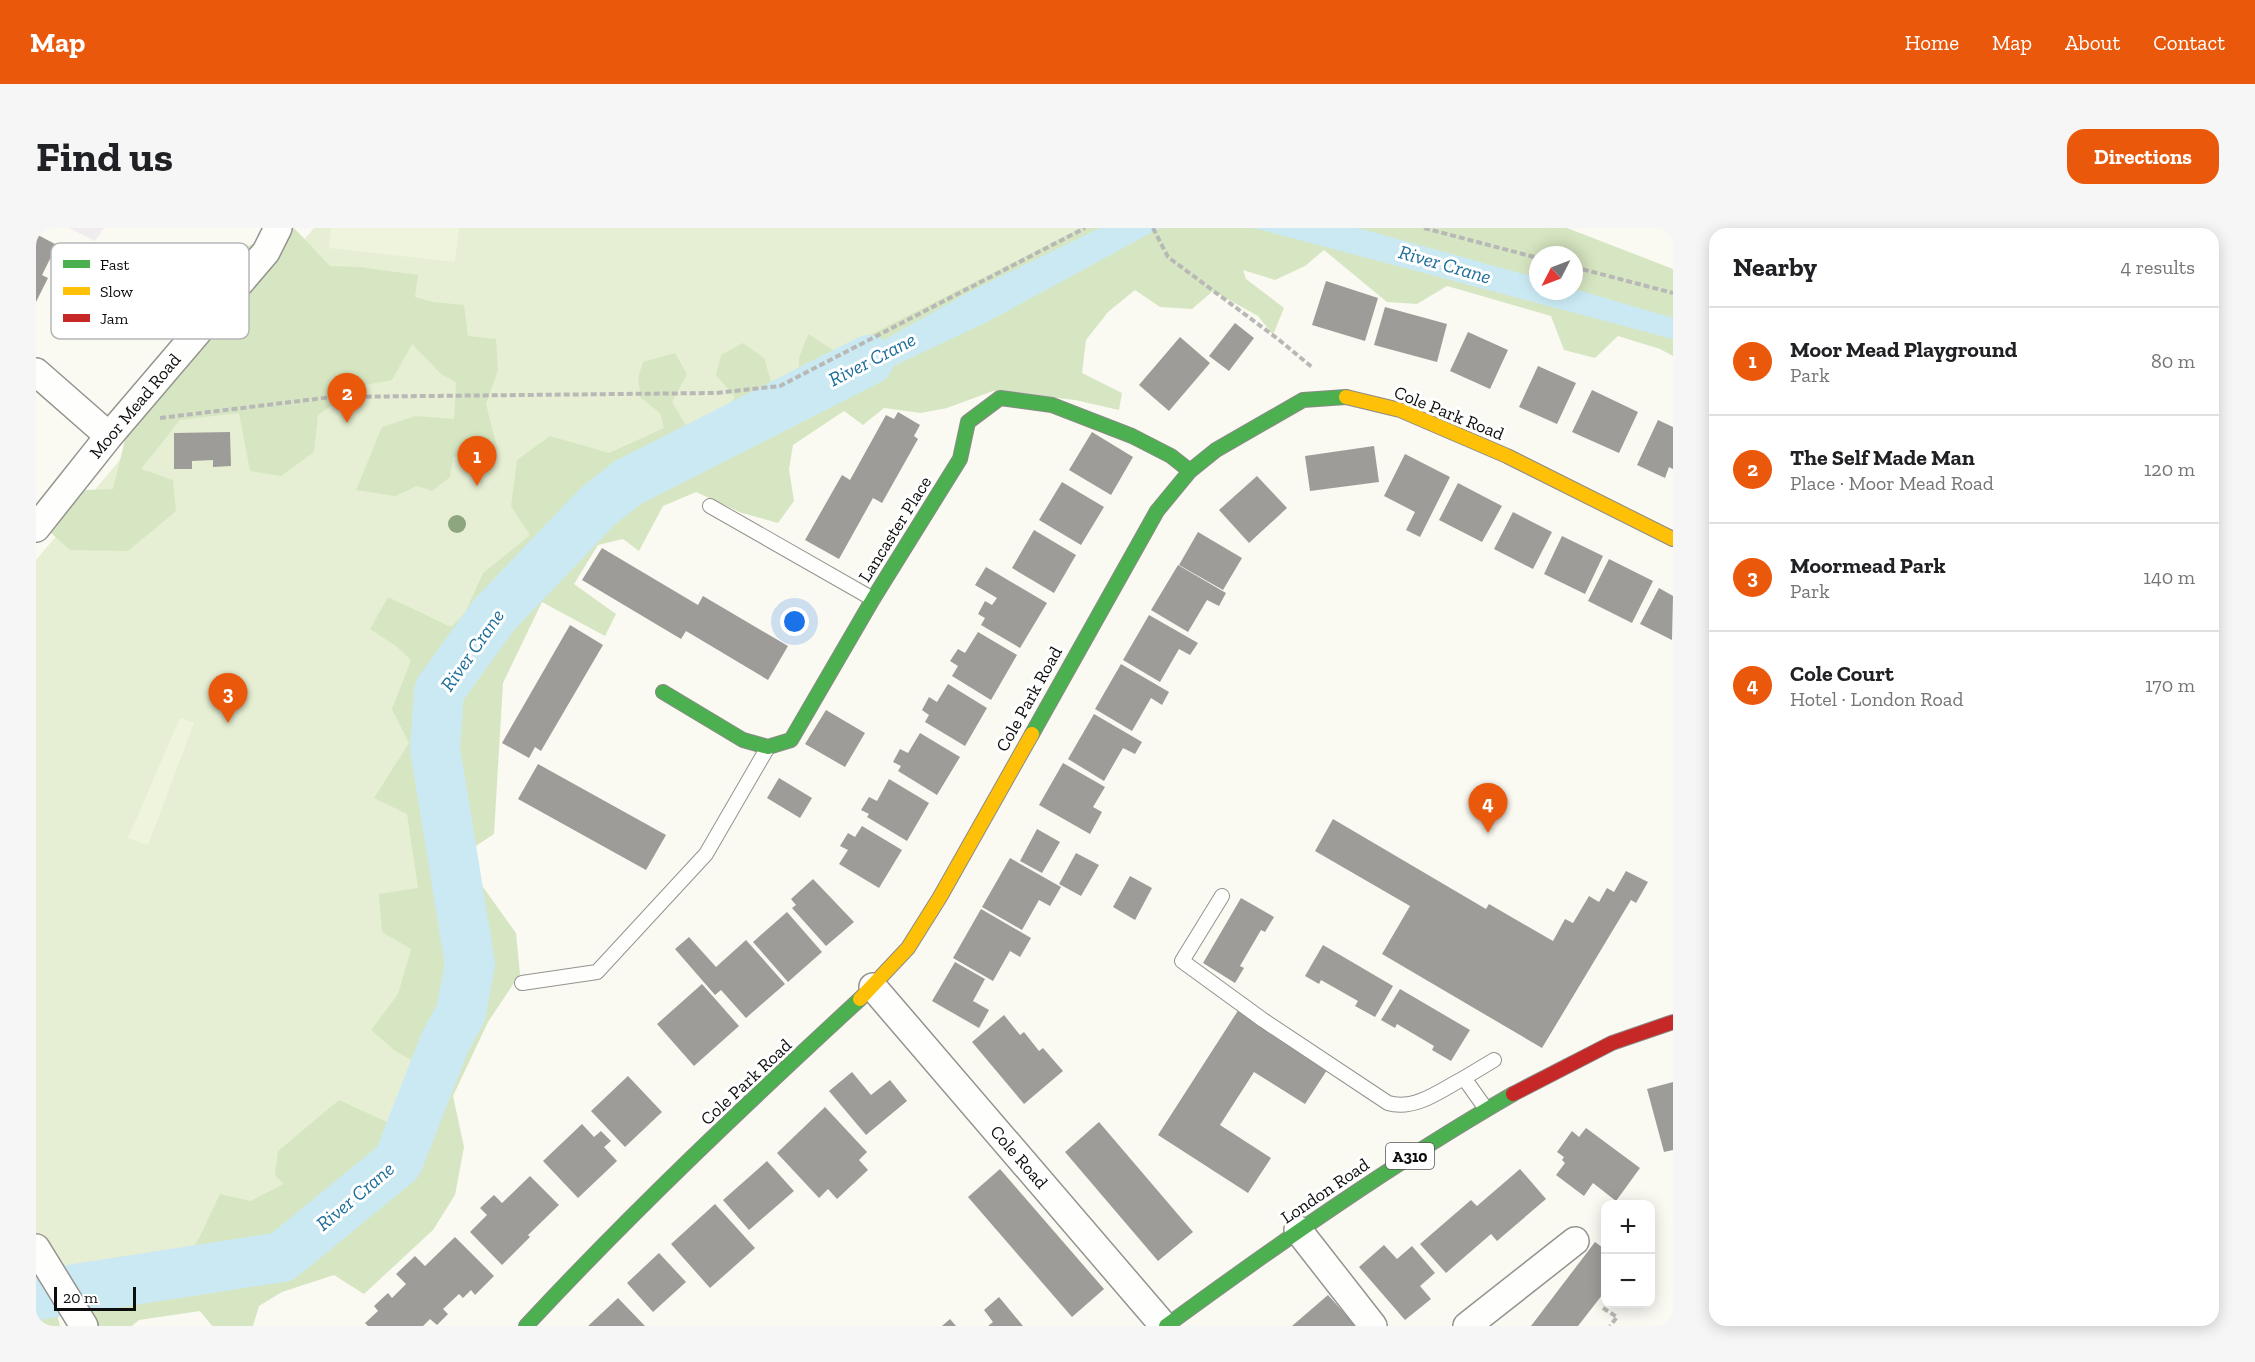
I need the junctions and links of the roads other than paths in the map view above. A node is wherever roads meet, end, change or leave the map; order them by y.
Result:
1 (278, 228) edge
2 (249, 272) edge
3 (192, 339) edge
4 (36, 372) edge
5 (109, 436) junction
6 (1190, 471) junction
7 (710, 506) dead end
8 (36, 528) edge
9 (1673, 539) edge
10 (873, 599) junction
11 (663, 692) dead end
12 (768, 747) junction
13 (1221, 896) dead end
14 (522, 984) dead end
15 (873, 987) junction
16 (1673, 1022) edge
17 (1494, 1060) dead end
18 (1464, 1078) junction
19 (1486, 1109) junction
20 (1298, 1230) junction
21 (1575, 1241) dead end
22 (36, 1248) edge
23 (83, 1325) edge
24 (526, 1326) edge
25 (1165, 1326) edge
26 (1373, 1326) edge
27 (1467, 1326) edge

1 - 2 street, Moor Mead Road
3 - 5 street, Moor Mead Road
4 - 5 street
5 - 8 street, Moor Mead Road
6 - 9 street, Cole Park Road
6 - 10 street, Lancaster Place
6 - 15 street, Cole Park Road
7 - 10 lane
10 - 12 street, Lancaster Place
11 - 12 street
12 - 14 lane
13 - 18 lane
15 - 24 street, Cole Park Road
15 - 25 street, Cole Road
16 - 19 street, London Road / A310
17 - 18 lane
18 - 19 lane
19 - 20 street, London Road / A310
20 - 25 street, London Road / A310
20 - 26 street
21 - 27 street
22 - 23 street

